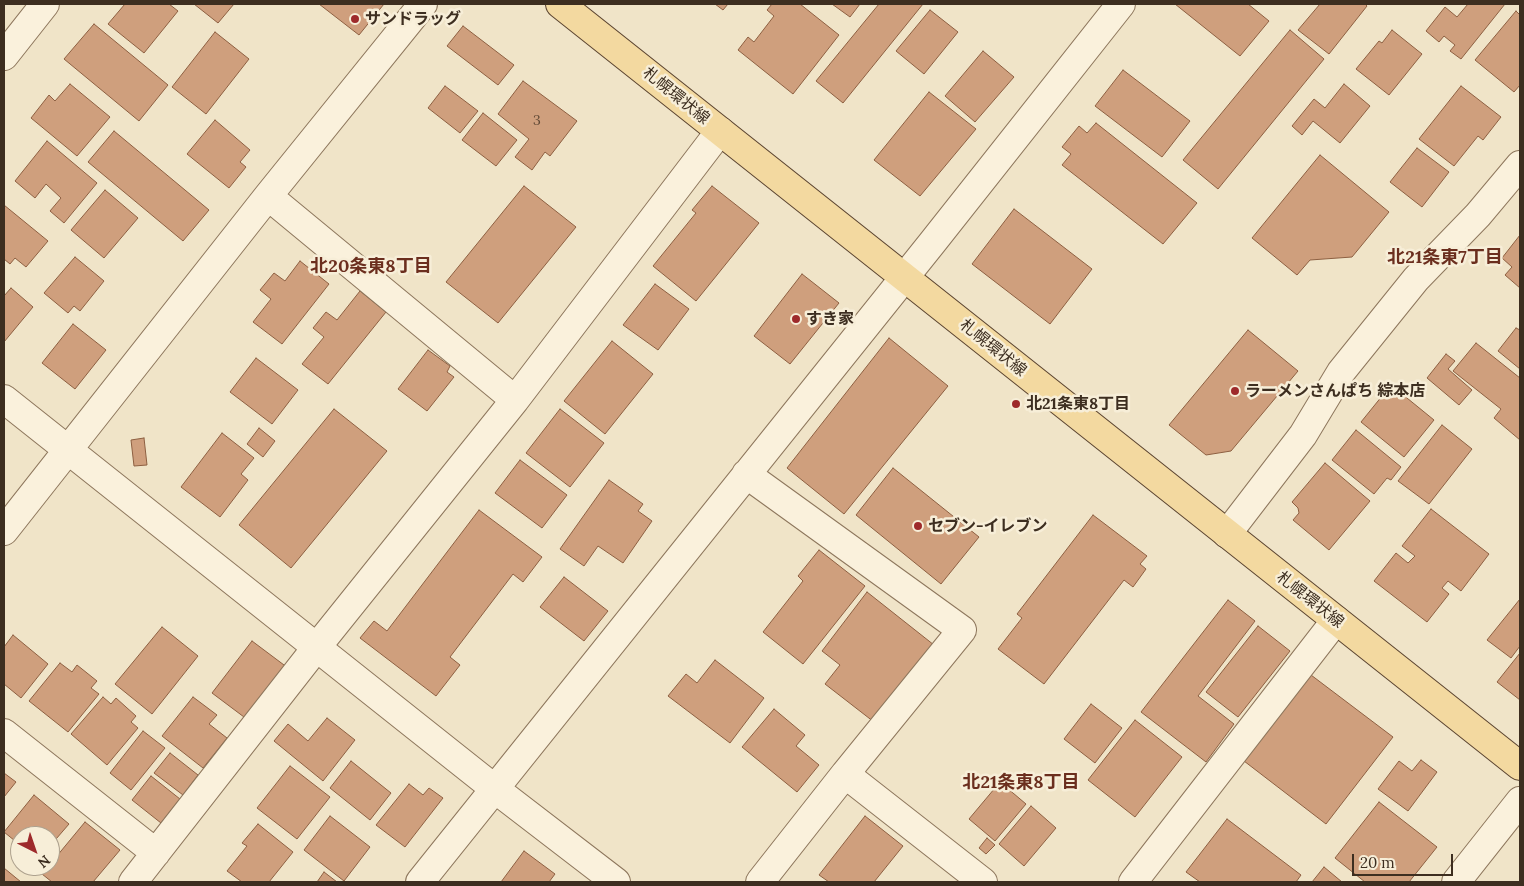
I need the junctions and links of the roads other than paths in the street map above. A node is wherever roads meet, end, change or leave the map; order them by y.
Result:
1 (45, 4) edge
2 (423, 4) edge
3 (1121, 4) edge
4 (571, 7) edge
5 (4, 56) edge
6 (720, 131) junction
7 (1520, 165) edge
8 (268, 196) junction
9 (904, 277) junction
10 (4, 399) edge
11 (515, 400) junction
12 (68, 449) junction
13 (746, 474) junction
14 (4, 531) edge
15 (1227, 534) junction
16 (1336, 620) junction
17 (316, 648) junction
18 (4, 733) edge
19 (1520, 766) edge
20 (845, 774) junction
21 (495, 789) junction
22 (1520, 801) edge
23 (156, 853) junction
24 (133, 882) edge
25 (420, 882) edge
26 (616, 882) edge
27 (760, 882) edge
28 (983, 882) edge
29 (1133, 882) edge
30 (1456, 882) edge

1 - 5 street
2 - 8 street
3 - 9 street
4 - 6 main road, 札幌環状線
6 - 9 main road, 札幌環状線
6 - 11 street
7 - 15 street
8 - 11 street
8 - 12 street
9 - 13 street
9 - 15 main road, 札幌環状線
10 - 12 street
11 - 17 street
12 - 14 street
12 - 17 street
13 - 20 street
13 - 21 street
15 - 16 main road, 札幌環状線
16 - 19 main road, 札幌環状線
16 - 29 street
17 - 21 street
17 - 23 street
18 - 23 street
20 - 27 street
20 - 28 street
21 - 25 street
21 - 26 street
22 - 30 street
23 - 24 street

